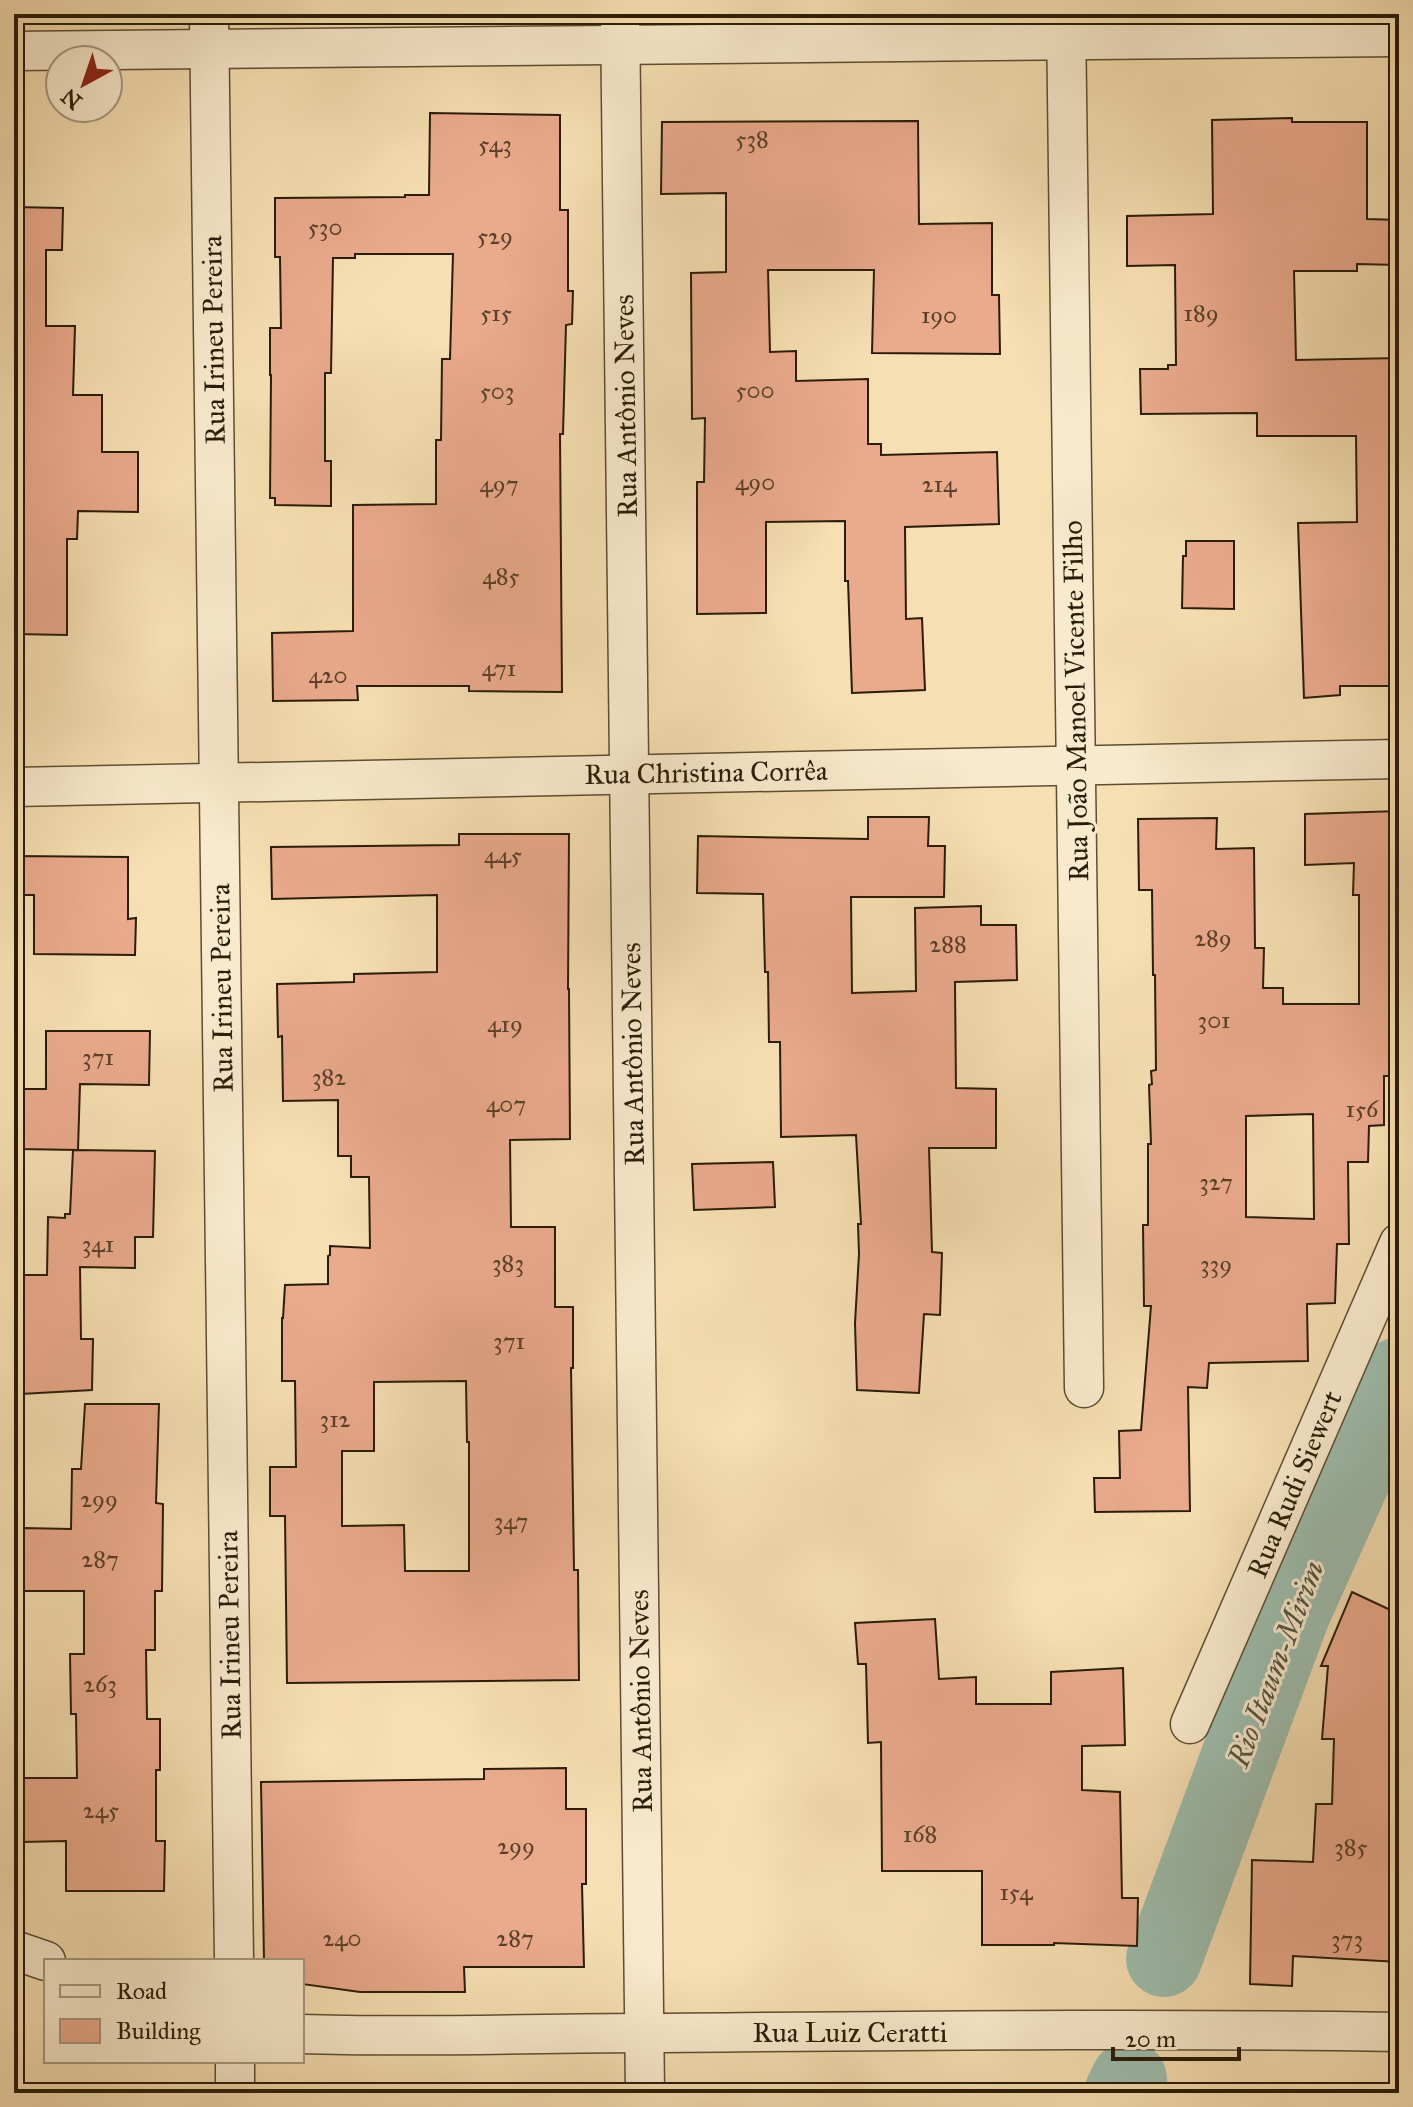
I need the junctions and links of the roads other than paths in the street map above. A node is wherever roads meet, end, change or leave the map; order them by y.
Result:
1 (1066, 27) edge
2 (621, 29) edge
3 (209, 32) edge
4 (1399, 37) edge
5 (14, 51) edge
6 (1399, 759) edge
7 (1076, 765) junction
8 (629, 774) junction
9 (218, 783) junction
10 (14, 787) edge
11 (1399, 1243) edge
12 (1084, 1388) dead end
13 (1190, 1724) dead end
14 (14, 1950) edge
15 (234, 1959) edge
16 (44, 1960) edge
17 (1399, 2032) edge
18 (644, 2033) junction
19 (304, 2034) edge
20 (235, 2063) edge
21 (235, 2093) edge
22 (645, 2093) edge

1 - 2 street
1 - 4 street
1 - 7 street, Rua João Manoel Vicente Filho
2 - 3 street
2 - 8 street, Rua Antônio Neves
3 - 5 street
3 - 9 street, Rua Irineu Pereira
6 - 7 street, Rua Christina Corrêa
7 - 8 street, Rua Christina Corrêa
7 - 12 street, Rua João Manoel Vicente Filho
8 - 9 street, Rua Christina Corrêa
8 - 18 street, Rua Antônio Neves
9 - 10 street, Rua Christina Corrêa
9 - 15 street, Rua Irineu Pereira
11 - 13 street, Rua Rudi Siewert
14 - 16 street
17 - 18 street, Rua Luiz Ceratti
18 - 19 street, Rua Luiz Ceratti
18 - 22 street, Rua Antônio Neves
20 - 21 street

